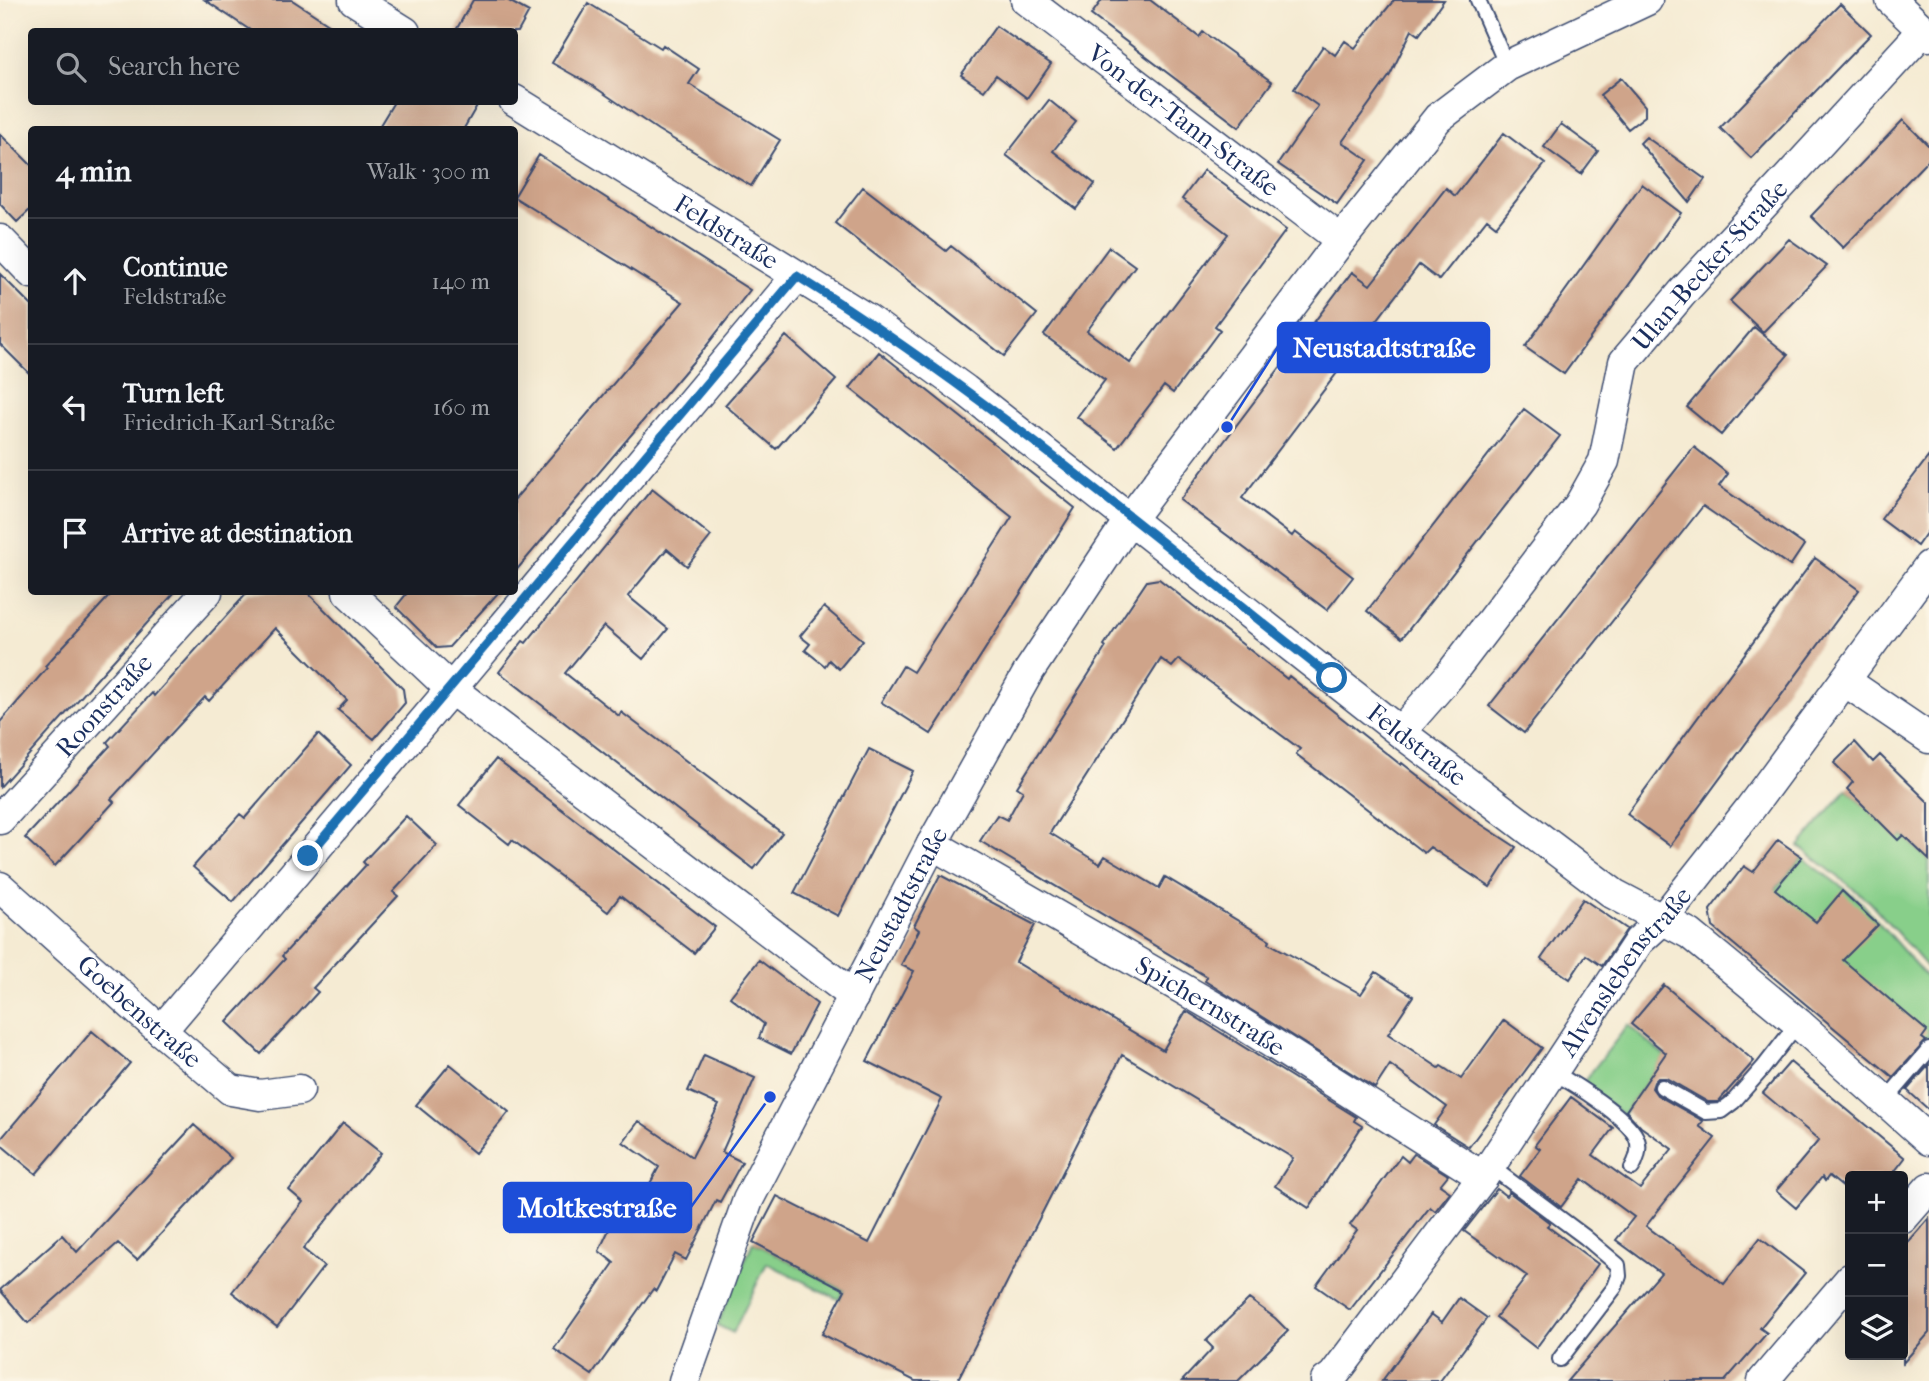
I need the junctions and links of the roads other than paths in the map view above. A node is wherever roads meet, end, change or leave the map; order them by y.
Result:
1 (354, 0) edge
2 (1026, 0) edge
3 (1478, 0) edge
4 (1647, 0) edge
5 (1891, 0) edge
6 (399, 28) edge
7 (1926, 34) edge
8 (1507, 66) junction
9 (518, 102) edge
10 (0, 240) edge
11 (1341, 240) junction
12 (28, 269) edge
13 (797, 276) junction
14 (1130, 519) junction
15 (1929, 566) edge
16 (204, 595) edge
17 (351, 595) edge
18 (1845, 681) junction
19 (451, 689) junction
20 (1400, 732) junction
21 (1929, 738) edge
22 (0, 819) edge
23 (932, 844) junction
24 (0, 887) edge
25 (1662, 920) junction
26 (854, 996) junction
27 (1798, 1023) junction
28 (161, 1031) junction
29 (1929, 1050) edge
30 (1553, 1072) junction
31 (1662, 1087) dead end
32 (299, 1090) dead end
33 (1885, 1101) junction
34 (1929, 1140) edge
35 (1632, 1168) dead end
36 (1486, 1171) junction
37 (1929, 1188) edge
38 (1908, 1212) edge
39 (1845, 1285) edge
40 (1560, 1359) dead end
41 (684, 1381) edge
42 (1326, 1381) edge
43 (1763, 1381) edge

1 - 6 street
2 - 11 street, Von-der-Tann-Straße
3 - 8 lane
4 - 8 street, Neustadtstraße
5 - 7 street
7 - 20 street, Ulan-Becker-Straße
8 - 11 street, Neustadtstraße
9 - 13 street, Feldstraße
10 - 12 street
11 - 14 street, Neustadtstraße
13 - 14 street, Feldstraße
13 - 19 street
14 - 20 street, Feldstraße
14 - 23 street, Neustadtstraße
15 - 18 street, Alvenslebenstraße
16 - 22 street, Roonstraße
17 - 19 street
18 - 21 street
18 - 25 street, Alvenslebenstraße
19 - 26 street
19 - 28 street
20 - 25 street, Feldstraße
23 - 26 street, Neustadtstraße
23 - 36 street, Spichernstraße
24 - 28 street, Goebenstraße
25 - 27 street, Feldstraße
25 - 30 street, Alvenslebenstraße
26 - 41 street, Neustadtstraße
27 - 31 lane
27 - 33 street, Feldstraße
28 - 32 street, Goebenstraße
29 - 33 lane
30 - 35 lane
30 - 36 street, Alvenslebenstraße
33 - 34 street, Feldstraße
36 - 40 lane
36 - 42 street, Alvenslebenstraße
37 - 38 street
39 - 43 street

